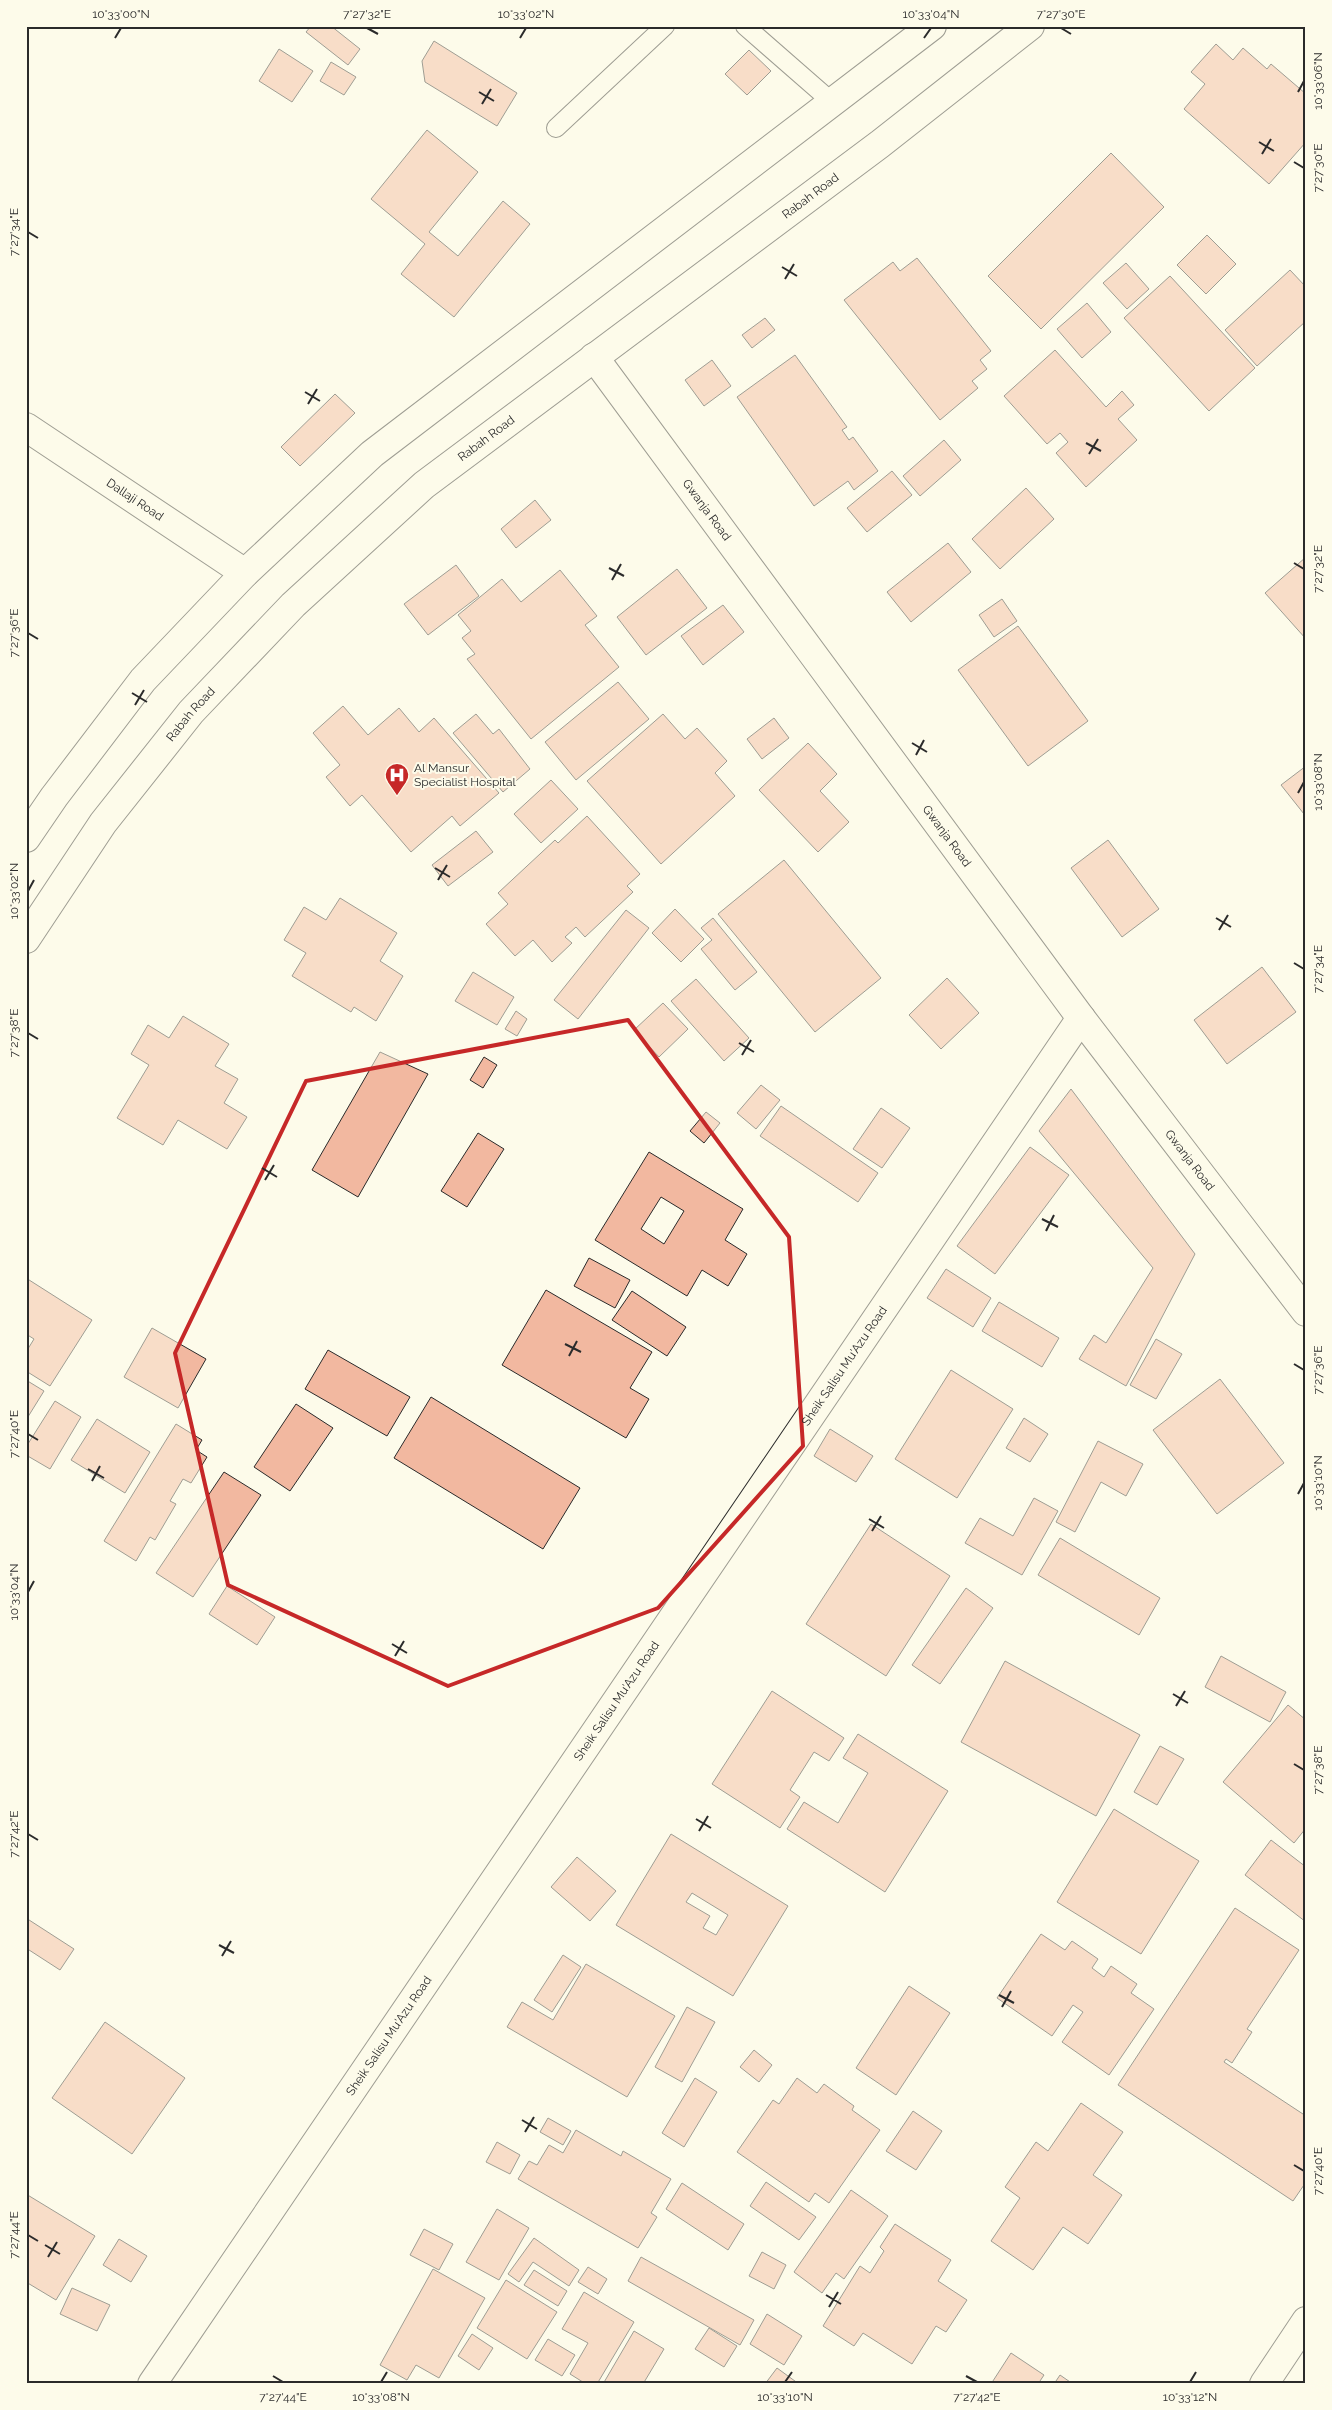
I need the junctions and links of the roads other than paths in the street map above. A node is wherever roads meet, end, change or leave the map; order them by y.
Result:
1 (665, 26) edge
2 (745, 26) edge
3 (932, 26) edge
4 (1030, 26) edge
5 (832, 102) junction
6 (556, 128) dead end
7 (594, 357) junction
8 (26, 427) edge
9 (245, 573) junction
10 (26, 838) edge
11 (26, 939) edge
12 (1081, 1018) junction
13 (1306, 1312) edge
14 (1306, 2321) edge
15 (152, 2384) edge
16 (1264, 2384) edge

1 - 6 lane
2 - 5 lane
3 - 5 street
4 - 7 street, Rabah Road
5 - 9 street
7 - 11 street, Rabah Road
7 - 12 street, Gwanja Road
8 - 9 street, Dallaji Road
9 - 10 street
12 - 13 street, Gwanja Road
12 - 15 street, Sheik Salisu Mu'Azu Road
14 - 16 street

